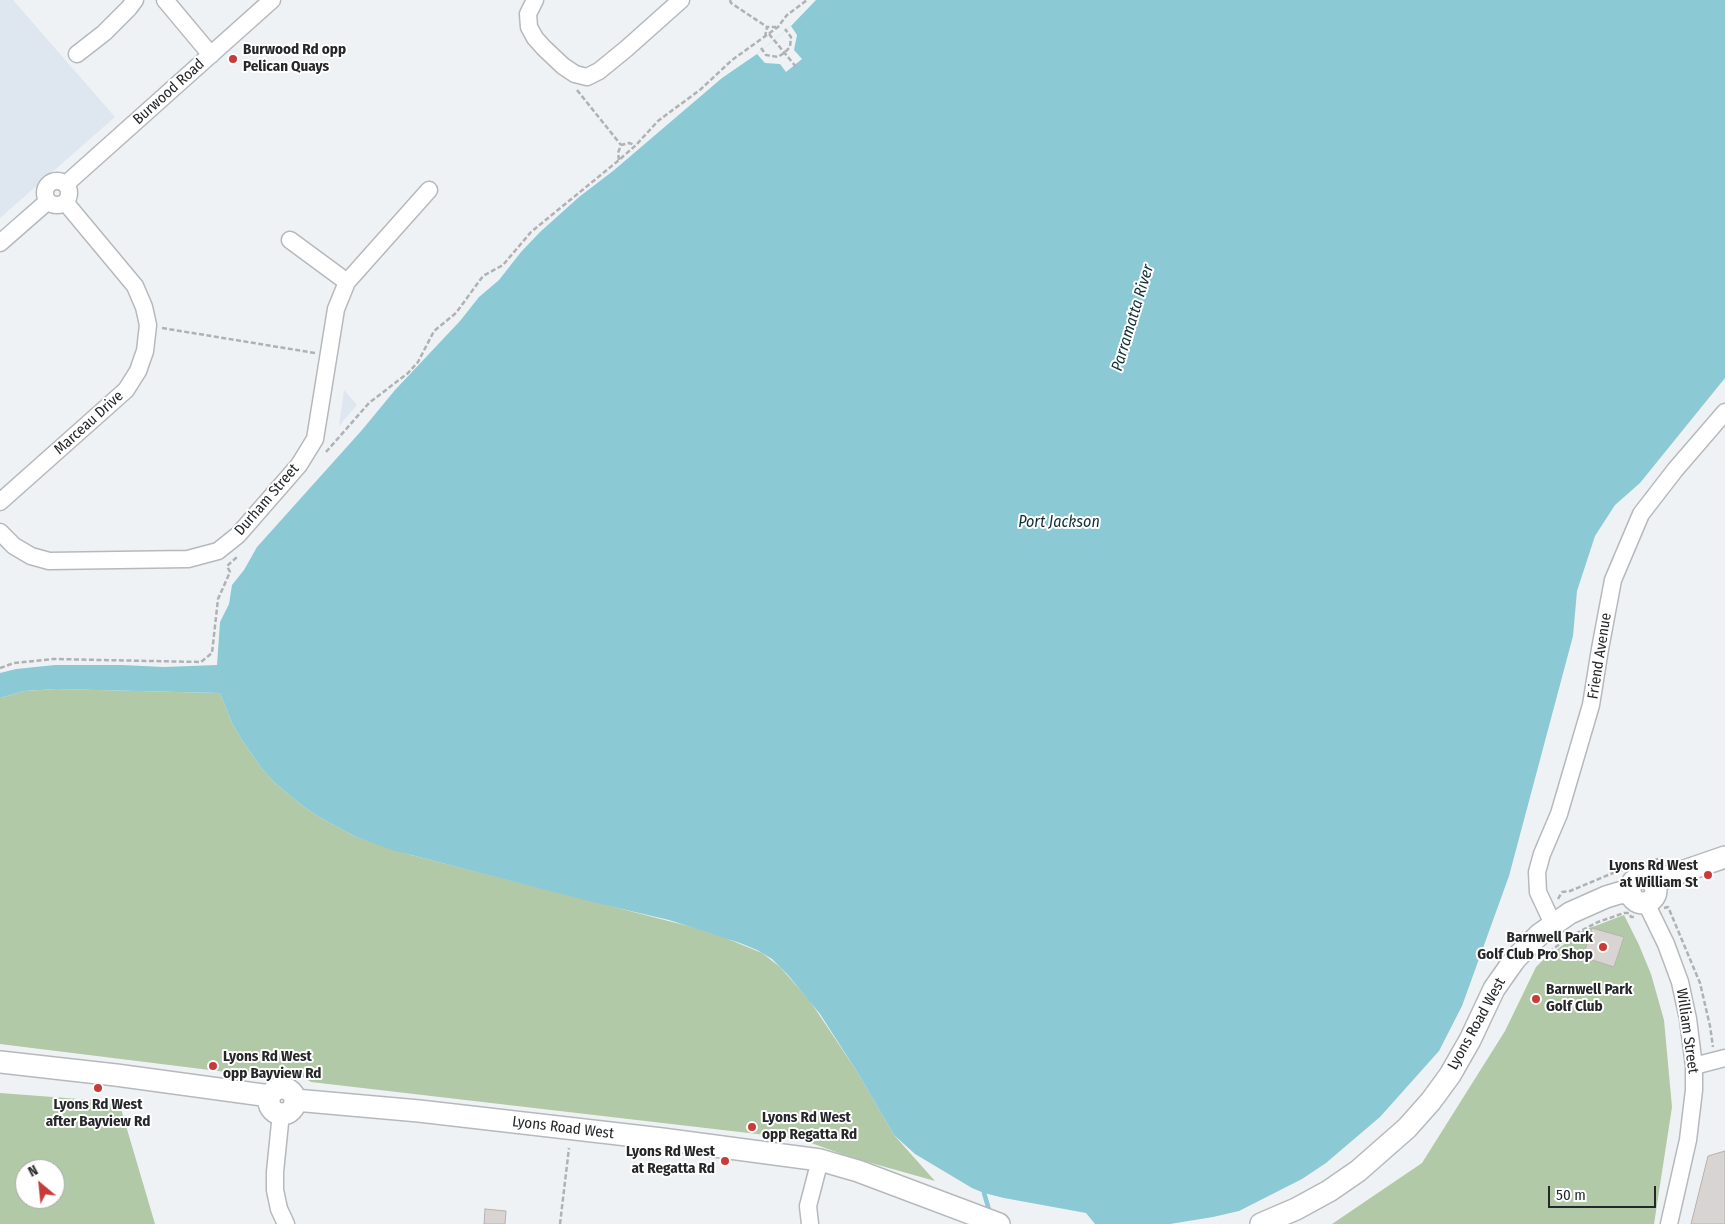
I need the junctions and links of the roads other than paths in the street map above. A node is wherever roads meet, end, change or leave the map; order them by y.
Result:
1 (135, 0) edge
2 (165, 0) edge
3 (272, 0) edge
4 (535, 0) edge
5 (681, 0) edge
6 (77, 54) dead end
7 (210, 55) junction
8 (66, 184) junction
9 (429, 190) dead end
10 (48, 201) junction
11 (66, 202) junction
12 (290, 240) dead end
13 (0, 243) edge
14 (347, 282) junction
15 (1725, 412) edge
16 (0, 502) edge
17 (0, 532) edge
18 (1725, 857) edge
19 (1641, 899) junction
20 (1553, 924) junction
21 (1725, 1058) edge
22 (0, 1062) edge
23 (1694, 1066) junction
24 (282, 1103) junction
25 (820, 1160) junction
26 (286, 1224) edge
27 (810, 1224) edge
28 (999, 1224) edge
29 (1261, 1224) edge
30 (1669, 1224) edge

1 - 6 street
2 - 7 street
3 - 7 street, Burwood Road
4 - 5 street
7 - 8 street, Burwood Road
8 - 10 street
8 - 11 street
9 - 14 street, Durham Street
10 - 11 street
10 - 13 street
11 - 16 street, Marceau Drive
12 - 14 street
14 - 17 street, Durham Street
15 - 20 street, Friend Avenue
18 - 19 main road, Lyons Road West
19 - 20 main road, Lyons Road West
19 - 23 street, William Street
20 - 29 main road, Lyons Road West
21 - 23 street
22 - 24 main road, Lyons Road West
23 - 30 street, William Street
24 - 25 main road, Lyons Road West
24 - 26 street
25 - 27 street
25 - 28 main road, Lyons Road West

